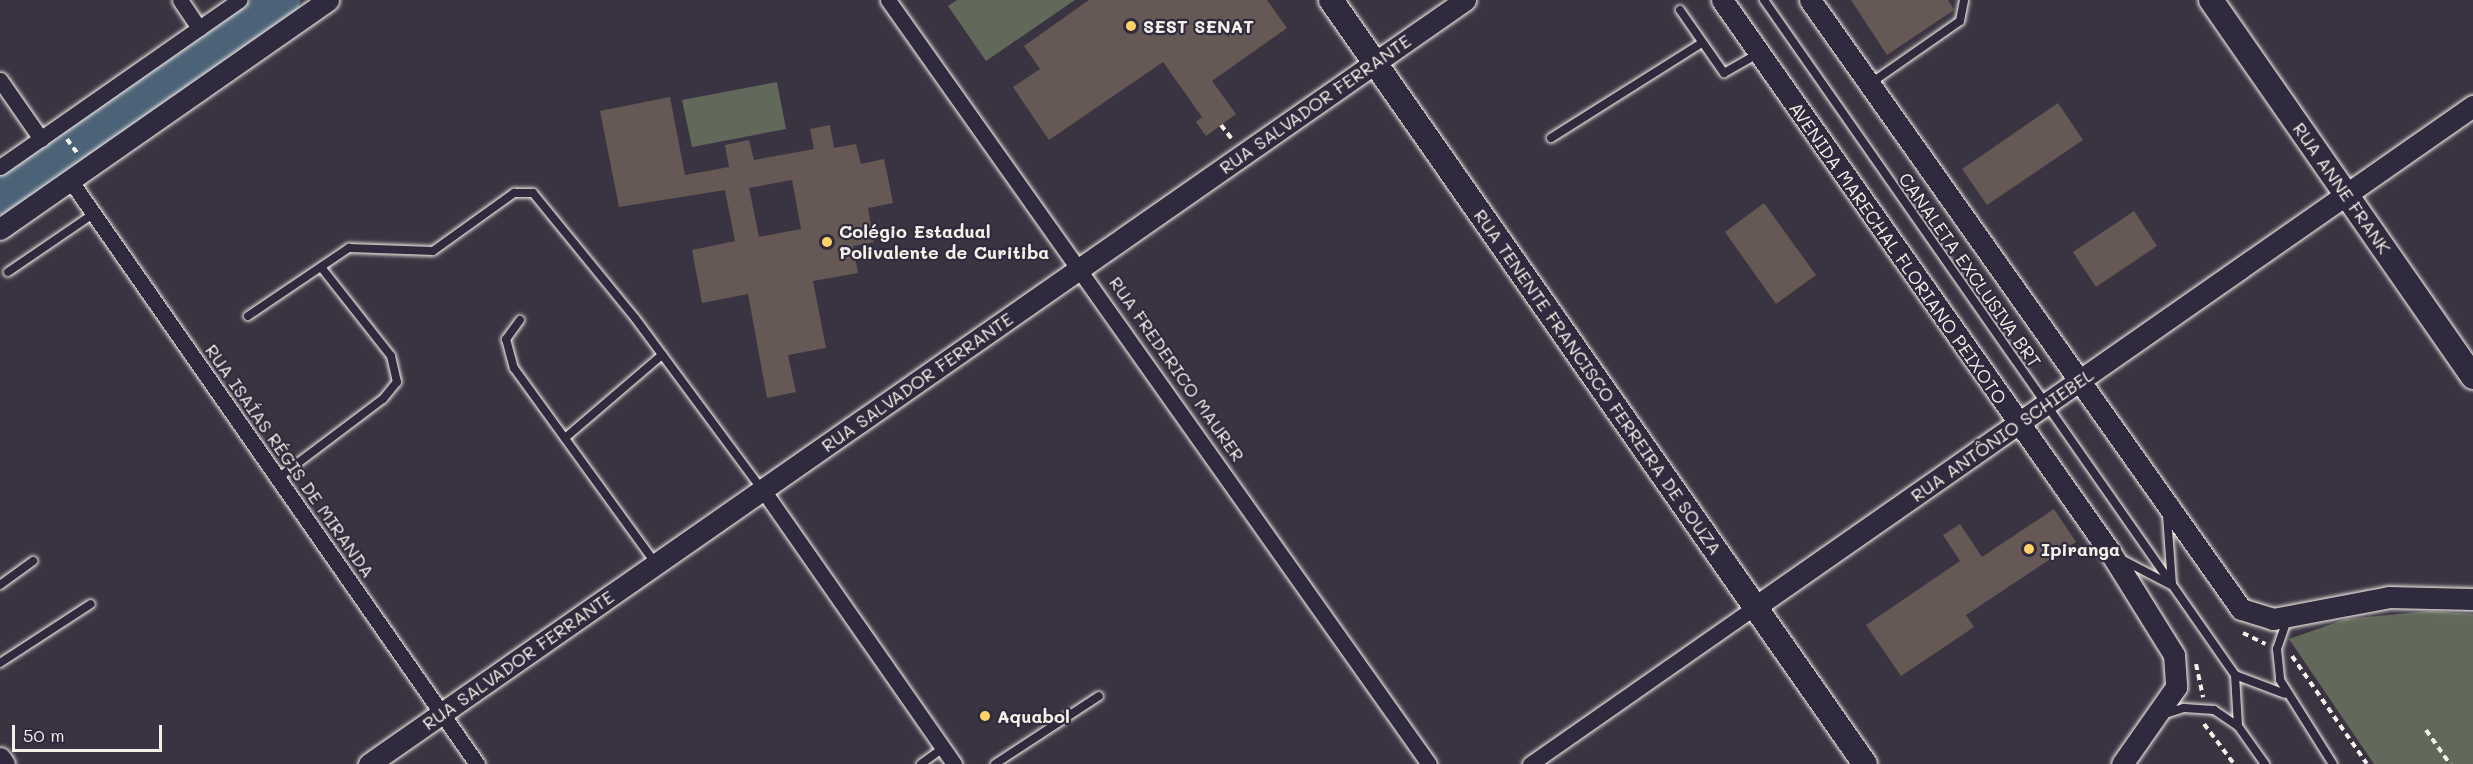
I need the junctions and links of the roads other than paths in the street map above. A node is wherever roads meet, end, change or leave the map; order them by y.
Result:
1 (180, 0) edge
2 (239, 0) edge
3 (328, 0) edge
4 (888, 0) edge
5 (1330, 0) edge
6 (1465, 0) edge
7 (1722, 0) edge
8 (1764, 0) edge
9 (1810, 0) edge
10 (1964, 0) edge
11 (2211, 0) edge
12 (1680, 10) dead end
13 (199, 28) junction
14 (1700, 45) junction
15 (1759, 53) junction
16 (1375, 63) junction
17 (0, 80) edge
18 (1870, 84) junction
19 (2473, 106) edge
20 (1551, 138) dead end
21 (41, 139) junction
22 (0, 167) edge
23 (70, 180) junction
24 (2346, 195) junction
25 (93, 214) junction
26 (0, 229) edge
27 (321, 267) junction
28 (1082, 267) junction
29 (8, 272) dead end
30 (248, 316) dead end
31 (520, 320) dead end
32 (662, 355) junction
33 (2473, 377) edge
34 (2079, 381) junction
35 (2045, 405) junction
36 (2017, 424) junction
37 (565, 438) junction
38 (278, 478) junction
39 (763, 490) junction
40 (2166, 504) junction
41 (2110, 552) junction
42 (33, 561) dead end
43 (656, 564) junction
44 (0, 585) edge
45 (2172, 586) junction
46 (2473, 599) edge
47 (91, 604) dead end
48 (1755, 607) junction
49 (2288, 616) junction
50 (0, 663) edge
51 (2235, 675) junction
52 (2285, 694) junction
53 (1099, 696) dead end
54 (442, 713) junction
55 (2158, 717) junction
56 (2238, 726) junction
57 (943, 748) junction
58 (0, 758) edge
59 (4, 764) edge
60 (369, 764) edge
61 (477, 764) edge
62 (921, 764) edge
63 (954, 764) edge
64 (994, 764) edge
65 (1429, 764) edge
66 (1530, 764) edge
67 (1865, 764) edge
68 (2122, 764) edge
69 (2265, 764) edge
70 (2333, 764) edge

1 - 13 street
2 - 13 street
3 - 23 street
4 - 28 street, RUA FREDERICO MAURER
5 - 16 main road, RUA TENENTE FRANCISCO FERREIRA DE SOUZA
6 - 16 street, RUA SALVADOR FERRANTE
7 - 15 street, AVENIDA MARECHAL FLORIANO PEIXOTO
8 - 35 lane, CANALETA EXCLUSIVA BRT
9 - 18 street
10 - 18 lane
11 - 24 main road, RUA ANNE FRANK
12 - 14 lane
13 - 21 street
14 - 15 lane
14 - 20 lane
15 - 36 street, AVENIDA MARECHAL FLORIANO PEIXOTO
16 - 28 street, RUA SALVADOR FERRANTE
16 - 48 main road, RUA TENENTE FRANCISCO FERREIRA DE SOUZA
17 - 21 street
18 - 34 street
19 - 24 street, RUA ANTÔNIO SCHIEBEL
21 - 22 street
23 - 25 street, RUA ISAÍAS RÉGIS DE MIRANDA
23 - 26 street
24 - 33 main road, RUA ANNE FRANK
24 - 34 street, RUA ANTÔNIO SCHIEBEL
25 - 29 lane
25 - 38 street, RUA ISAÍAS RÉGIS DE MIRANDA
27 - 30 lane
27 - 32 lane
27 - 38 lane
28 - 39 street, RUA SALVADOR FERRANTE
28 - 65 street, RUA FREDERICO MAURER
31 - 37 lane
32 - 37 lane
32 - 39 lane
34 - 35 street, RUA ANTÔNIO SCHIEBEL
34 - 40 street
35 - 36 street, RUA ANTÔNIO SCHIEBEL
35 - 45 lane, CANALETA EXCLUSIVA BRT
36 - 41 street, AVENIDA MARECHAL FLORIANO PEIXOTO
36 - 48 street, RUA ANTÔNIO SCHIEBEL
37 - 43 lane
38 - 54 street, RUA ISAÍAS RÉGIS DE MIRANDA
39 - 43 street, RUA SALVADOR FERRANTE
39 - 57 street
40 - 45 lane
40 - 49 street
41 - 45 lane, CANALETA EXCLUSIVA BRT
41 - 55 street, AVENIDA MARECHAL FLORIANO PEIXOTO
42 - 44 lane
43 - 54 street, RUA SALVADOR FERRANTE
45 - 51 lane, CANALETA EXCLUSIVA BRT
46 - 49 street
47 - 50 lane
48 - 66 street, RUA ANTÔNIO SCHIEBEL
48 - 67 main road, RUA TENENTE FRANCISCO FERREIRA DE SOUZA
49 - 52 lane
51 - 52 lane
51 - 56 lane
52 - 70 lane
53 - 64 lane
54 - 60 street, RUA SALVADOR FERRANTE
54 - 61 street, RUA ISAÍAS RÉGIS DE MIRANDA
55 - 56 lane
55 - 68 street
56 - 69 lane
57 - 62 lane
57 - 63 street
58 - 59 street

